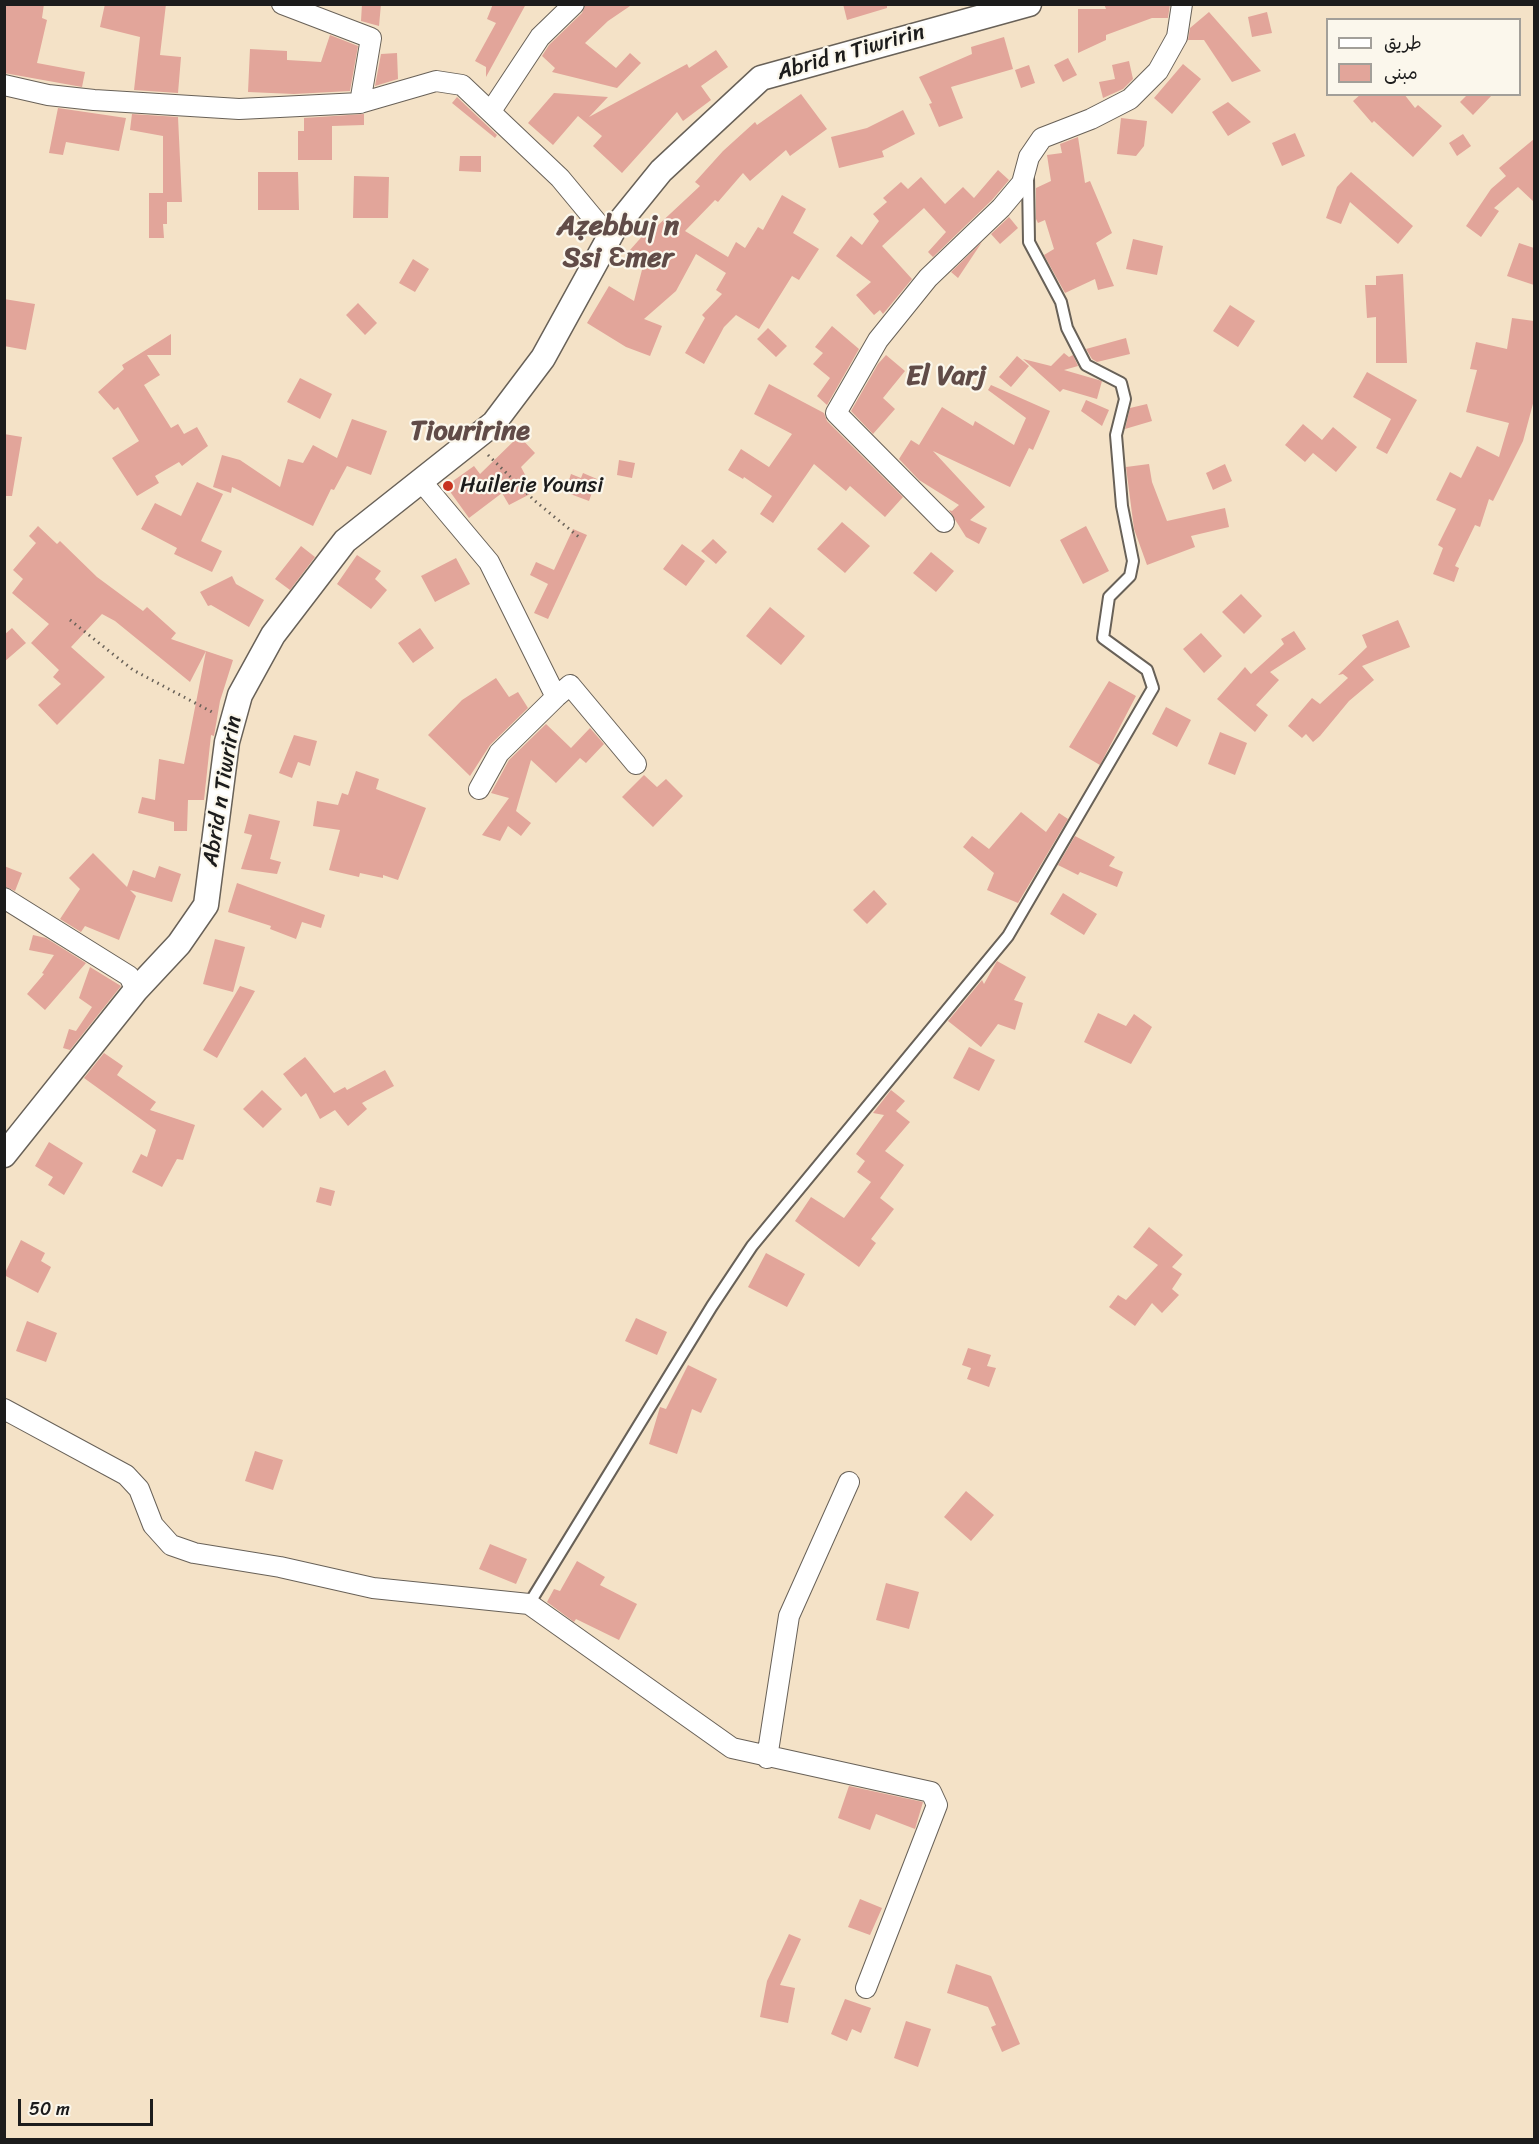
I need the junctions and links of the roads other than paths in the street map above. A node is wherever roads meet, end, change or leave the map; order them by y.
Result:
1 (282, 4) edge
2 (574, 4) edge
3 (1029, 4) edge
4 (1182, 4) edge
5 (998, 8) edge
6 (4, 85) edge
7 (360, 103) junction
8 (491, 111) junction
9 (1029, 157) junction
10 (609, 237) junction
11 (421, 481) junction
12 (944, 522) dead end
13 (556, 697) junction
14 (636, 764) dead end
15 (479, 789) dead end
16 (4, 898) edge
17 (136, 990) junction
18 (4, 1155) edge
19 (4, 1409) edge
20 (849, 1482) dead end
21 (529, 1604) junction
22 (767, 1758) junction
23 (866, 1988) dead end

1 - 7 street
2 - 8 street
3 - 5 street, Abrid n Tiwririn
4 - 9 street
5 - 10 street, Abrid n Tiwririn
6 - 7 street
7 - 8 street
8 - 10 street
9 - 12 street
9 - 21 lane
10 - 11 street, Abrid n Tiwririn
11 - 13 street
11 - 17 street, Abrid n Tiwririn
13 - 14 street
13 - 15 street
16 - 17 street
17 - 18 street, Abrid n Tiwririn
19 - 21 street
20 - 22 street
21 - 22 street
22 - 23 street

